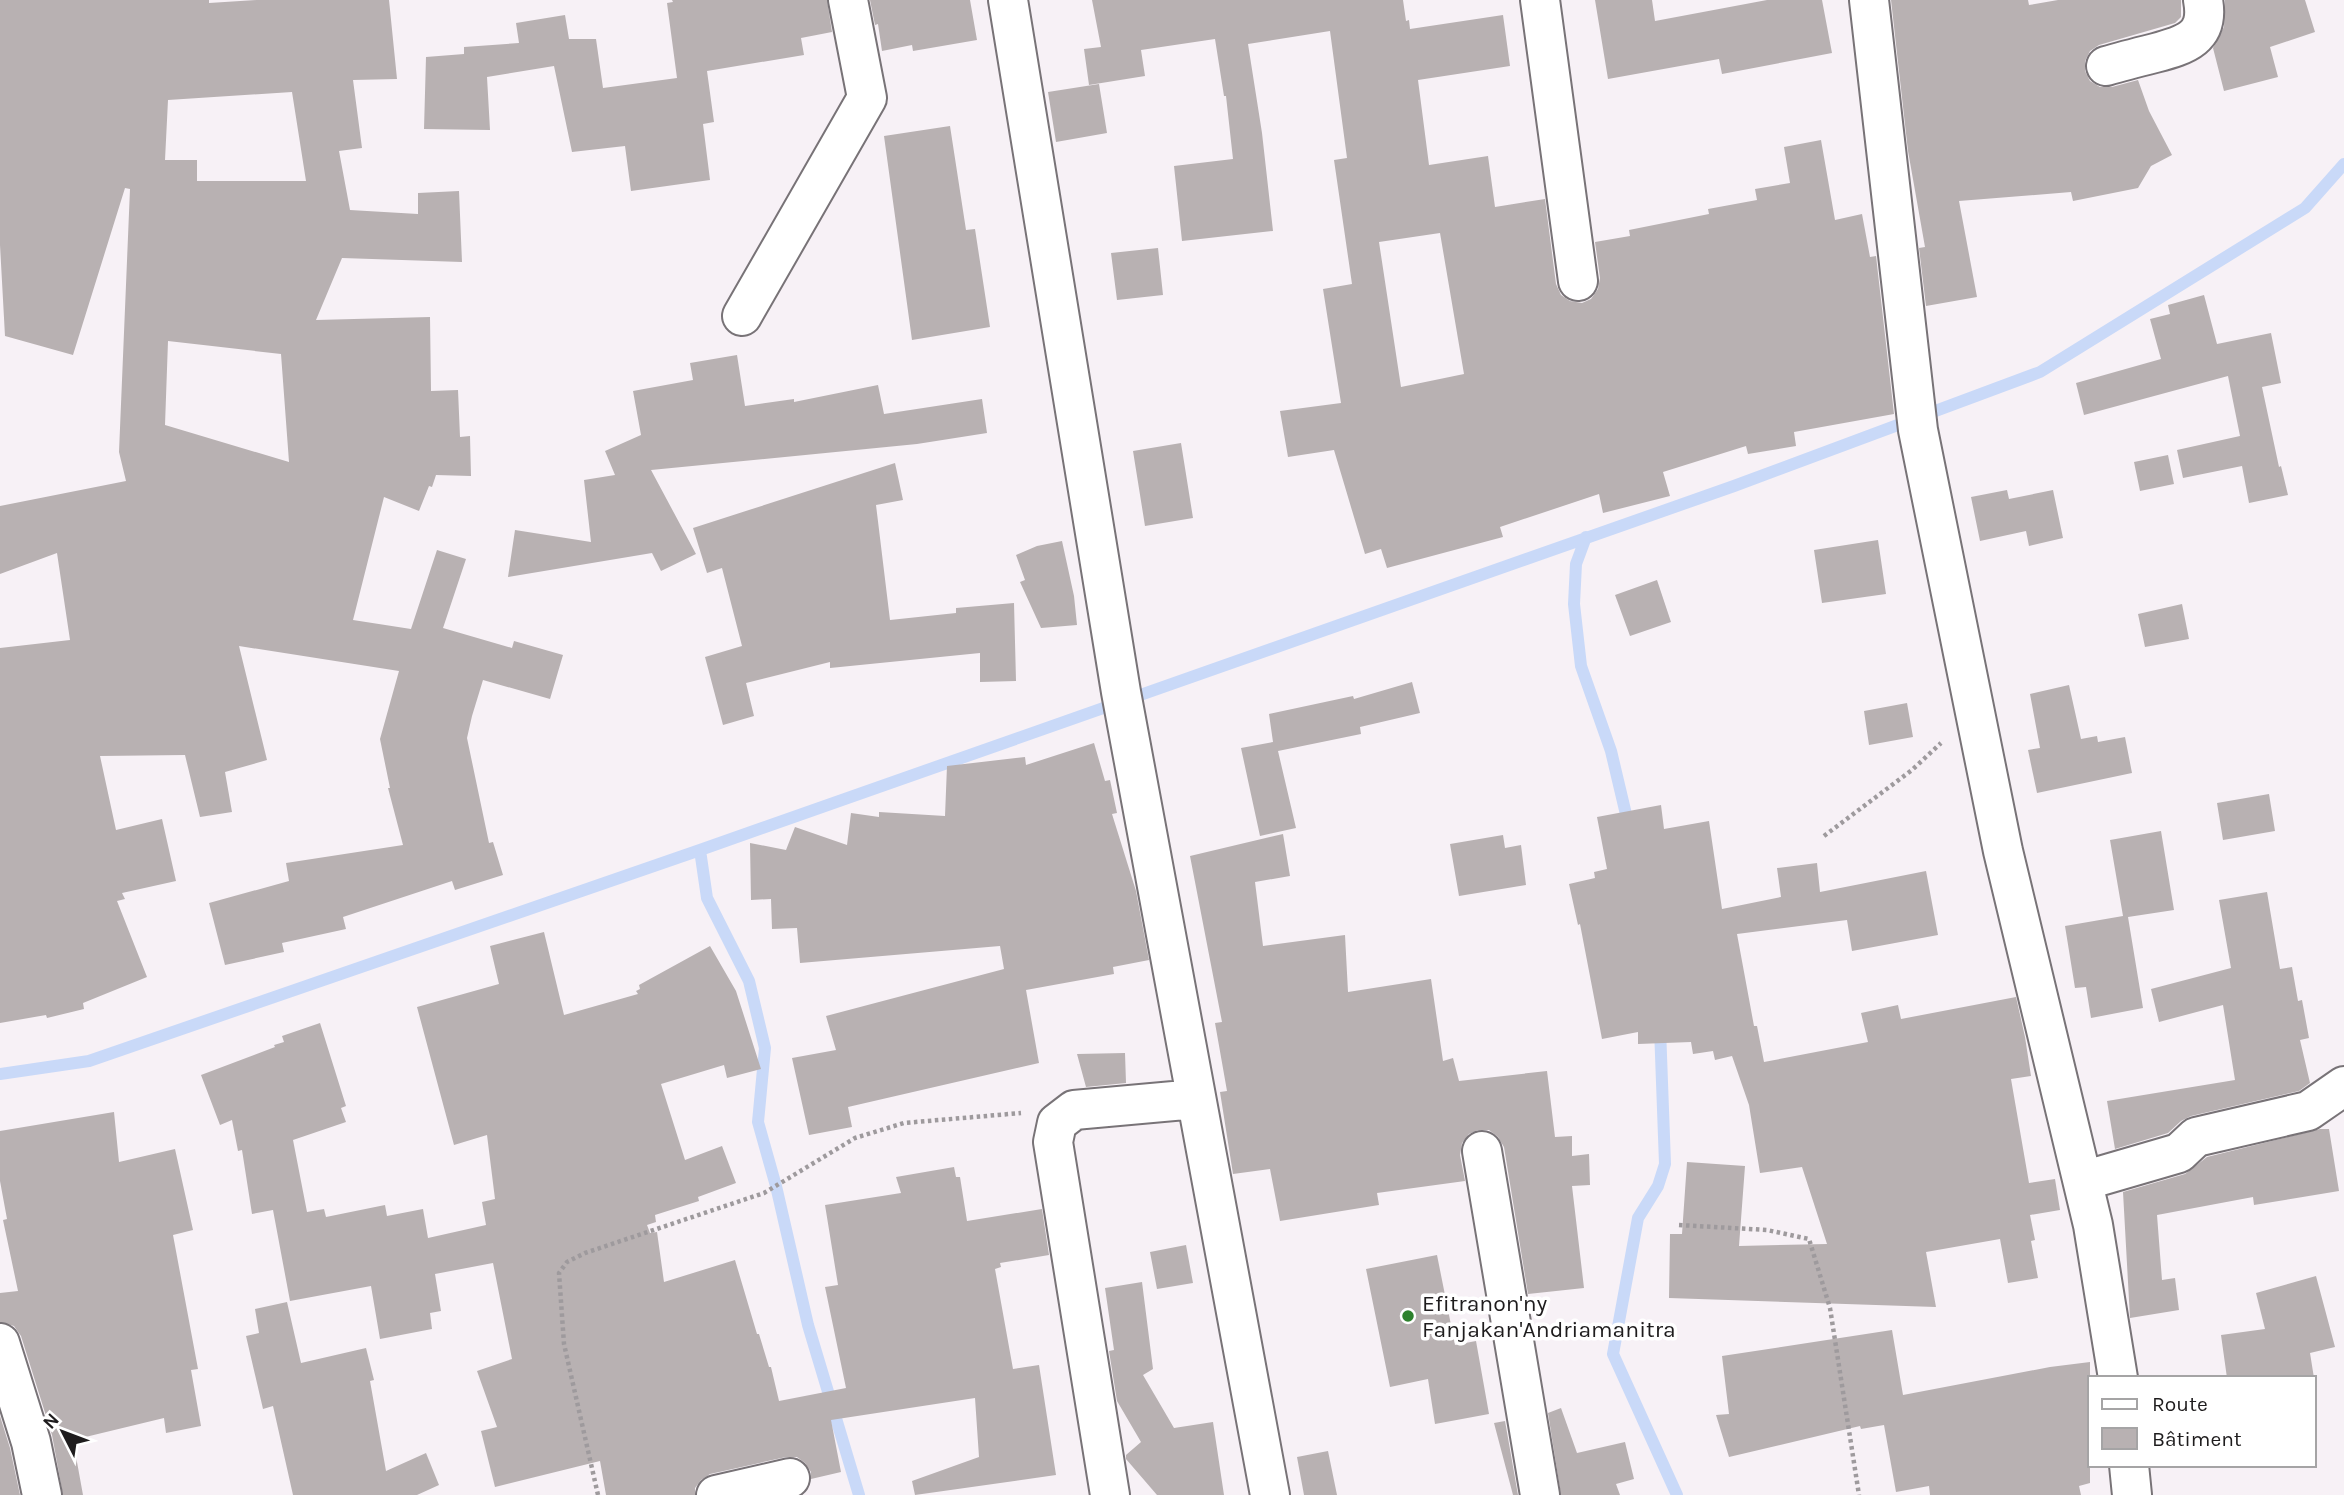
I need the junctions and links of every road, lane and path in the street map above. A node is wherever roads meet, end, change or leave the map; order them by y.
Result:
1 (848, 0) edge
2 (1009, 0) edge
3 (1540, 0) edge
4 (1869, 0) edge
5 (2203, 0) edge
6 (2106, 66) dead end
7 (1578, 281) dead end
8 (742, 316) dead end
9 (1975, 711) junction
10 (1824, 836) dead end
11 (2344, 1086) edge
12 (1196, 1099) junction
13 (1057, 1123) junction
14 (1482, 1151) dead end
15 (2083, 1181) junction
16 (1679, 1225) dead end
17 (0, 1343) edge
18 (2118, 1376) edge
19 (2129, 1467) edge
20 (790, 1478) dead end
21 (42, 1495) edge
22 (598, 1495) edge
23 (716, 1495) edge
24 (1110, 1495) edge
25 (1270, 1495) edge
26 (1540, 1495) edge
27 (1858, 1495) edge
28 (2132, 1495) edge

1 - 8 street
2 - 12 street
3 - 7 street
4 - 9 street
5 - 6 street
9 - 10 path
9 - 15 street
11 - 15 street
12 - 13 street
12 - 25 street
13 - 22 path
13 - 24 street
14 - 26 street
15 - 18 street
16 - 27 path
17 - 21 street
19 - 28 street
20 - 23 street

